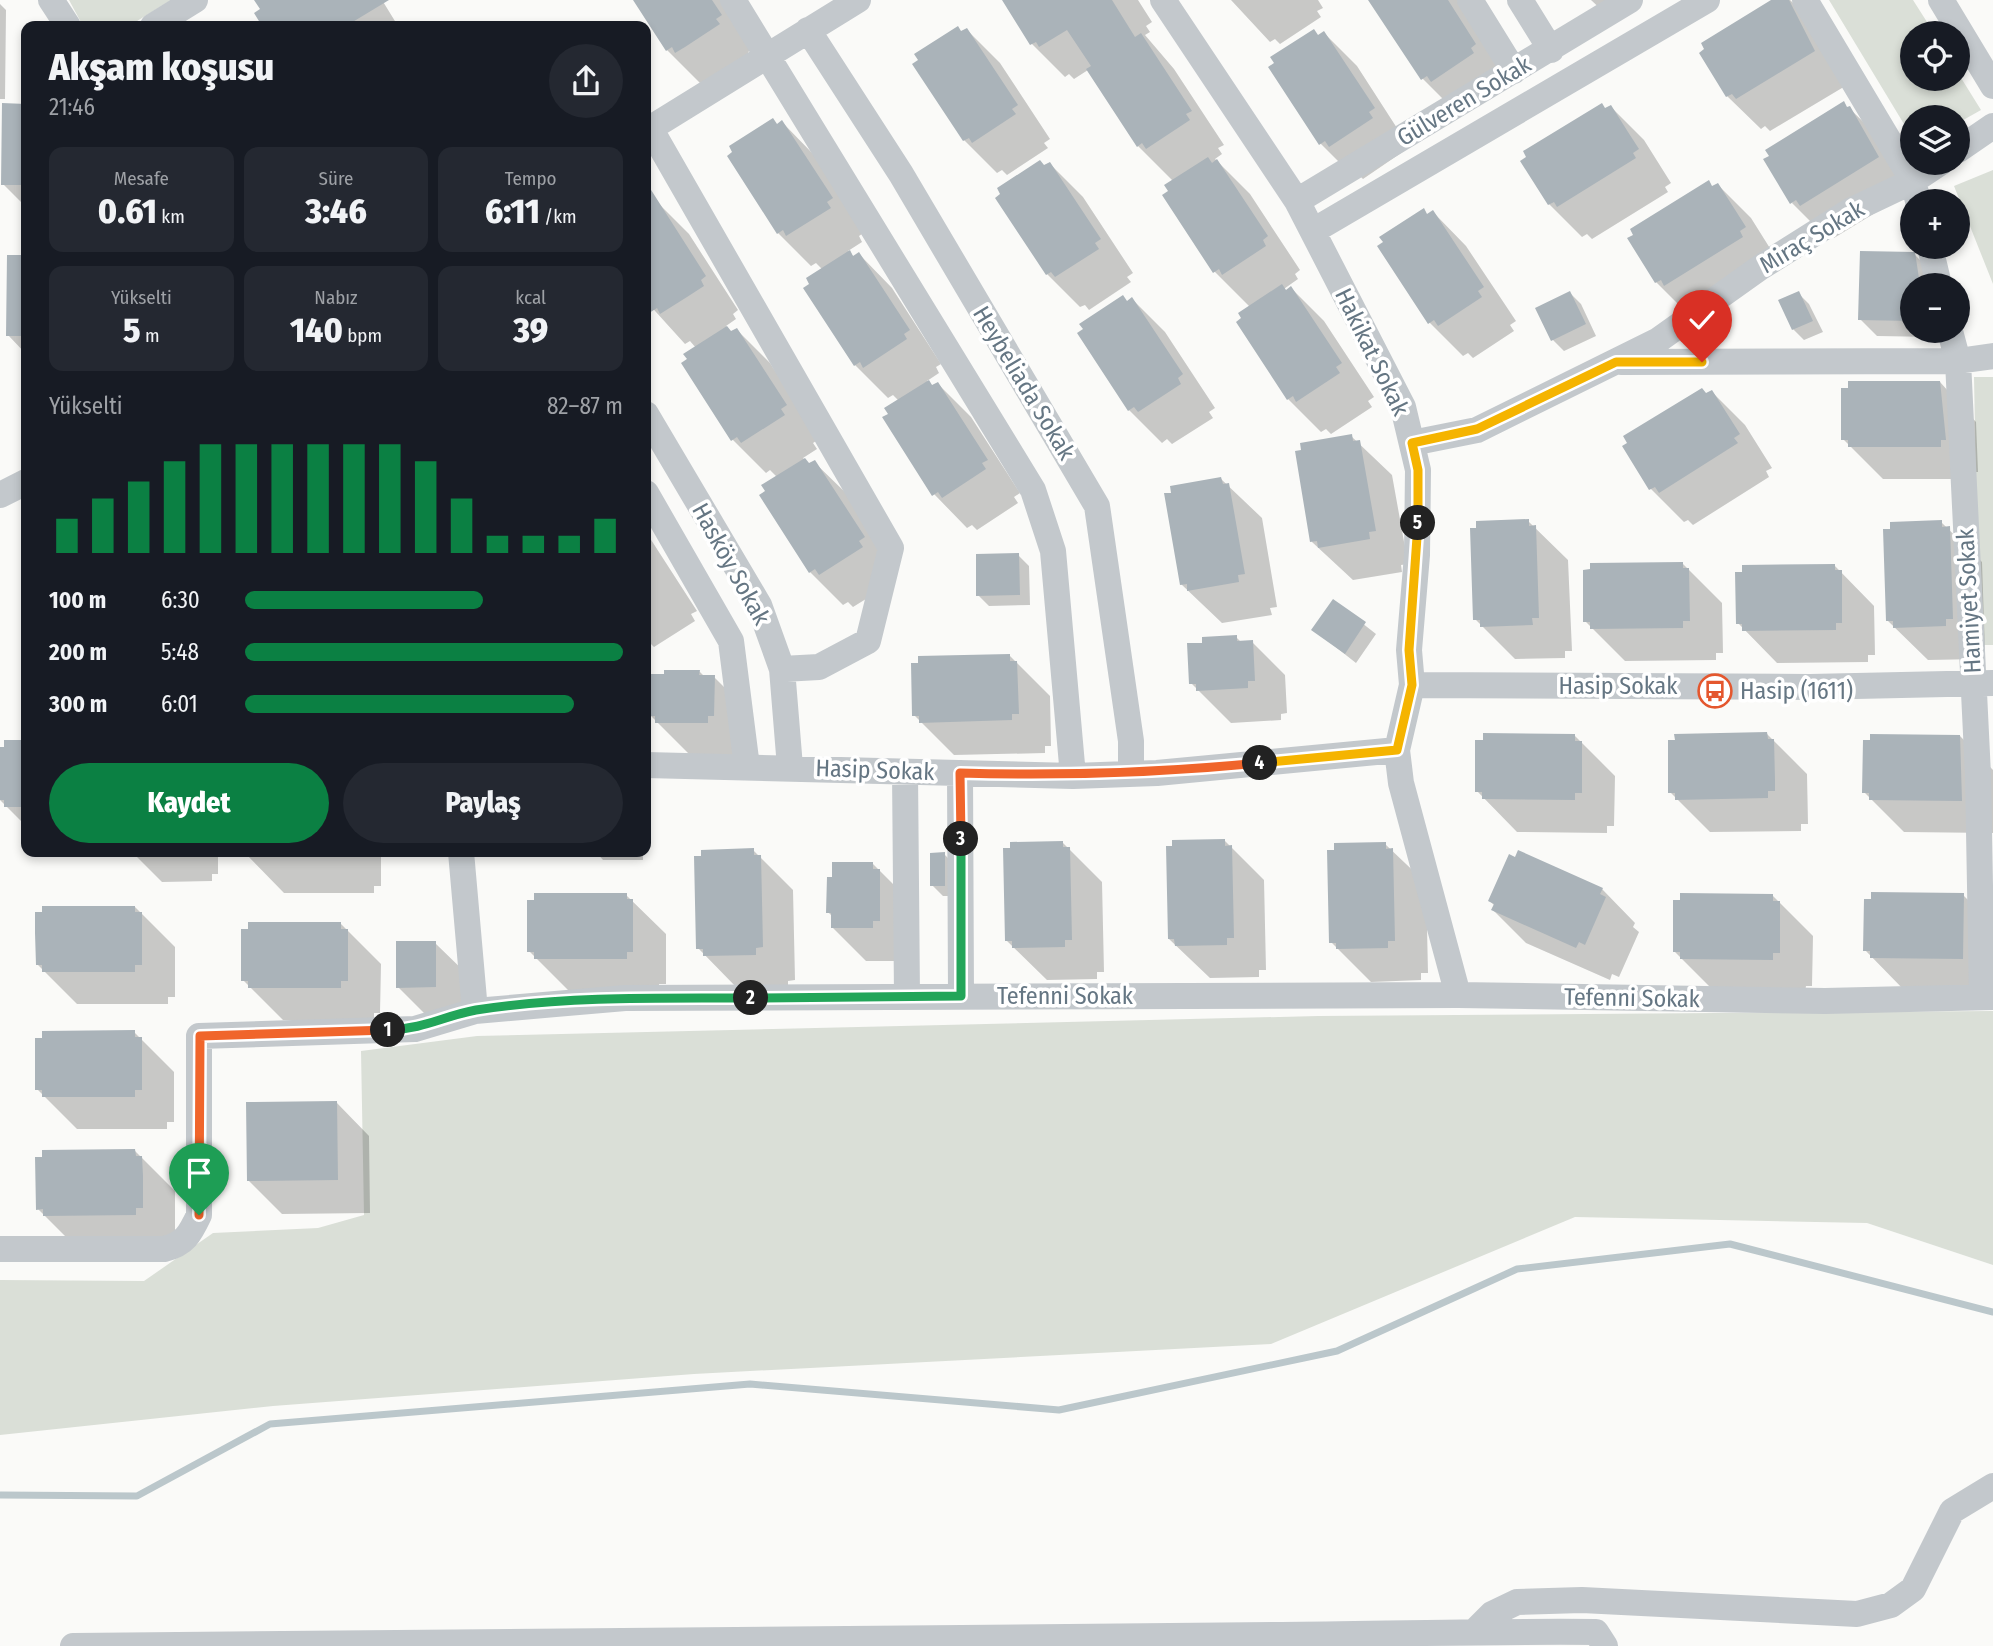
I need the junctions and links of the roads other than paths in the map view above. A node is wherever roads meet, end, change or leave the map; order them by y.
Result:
1 (51, 0) edge
2 (195, 0) edge
3 (733, 0) edge
4 (858, 0) edge
5 (1163, 0) edge
6 (1470, 0) edge
7 (1520, 0) edge
8 (1630, 0) edge
9 (1707, 0) edge
10 (1805, 0) edge
11 (1941, 0) edge
12 (65, 21) edge
13 (161, 21) edge
14 (808, 30) junction
15 (1551, 50) junction
16 (765, 56) junction
17 (1514, 71) junction
18 (1993, 86) edge
19 (1993, 126) edge
20 (651, 127) edge
21 (651, 134) edge
22 (1970, 142) edge
23 (1930, 175) edge
24 (1915, 189) edge
25 (1918, 189) edge
26 (1900, 196) edge
27 (1297, 201) junction
28 (1313, 232) junction
29 (1954, 343) edge
30 (1993, 356) edge
31 (1958, 361) junction
32 (1616, 362) junction
33 (651, 422) edge
34 (1412, 443) junction
35 (21, 484) edge
36 (0, 495) edge
37 (651, 502) edge
38 (782, 669) junction
39 (1983, 682) edge
40 (1412, 685) junction
41 (1397, 750) junction
42 (651, 765) edge
43 (747, 766) junction
44 (790, 767) junction
45 (905, 772) junction
46 (960, 773) junction
47 (1131, 774) junction
48 (1073, 776) junction
49 (461, 857) edge
50 (1458, 995) junction
51 (961, 996) junction
52 (907, 997) junction
53 (1988, 997) edge
54 (475, 1011) junction
55 (0, 1249) edge
56 (1993, 1486) edge
57 (1475, 1631) junction
58 (1319, 1640) edge
59 (755, 1641) edge
60 (1057, 1641) edge
61 (469, 1642) edge
62 (73, 1646) edge
63 (1605, 1646) edge

1 - 12 street
2 - 13 street
3 - 16 street
4 - 14 street
5 - 27 street, Hakikat Sokak
6 - 17 street
7 - 15 street
8 - 15 street, Gülveren Sokak
9 - 28 street
10 - 24 street
11 - 18 street
14 - 16 street
14 - 47 street, Heybeliada Sokak
15 - 17 street, Gülveren Sokak
16 - 20 street
16 - 48 street
17 - 27 street, Gülveren Sokak
19 - 22 street
21 - 38 street
23 - 25 street, Miraç Sokak
26 - 32 street, Miraç Sokak
27 - 28 street, Hakikat Sokak
28 - 34 street, Hakikat Sokak
29 - 31 street, Hamiyet Sokak
30 - 31 street, Miraç Sokak
31 - 32 street, Miraç Sokak
31 - 39 street, Hamiyet Sokak
32 - 34 street, Miraç Sokak
33 - 38 street, Hasköy Sokak
34 - 40 street, Hakikat Sokak
35 - 36 street
37 - 43 street
38 - 44 street, Hasköy Sokak
39 - 40 street, Hasip Sokak
39 - 53 street, Hamiyet Sokak
40 - 41 street, Hakikat Sokak
41 - 47 street, Hasip Sokak
41 - 50 street, Hakikat Sokak
42 - 43 street, Hasip Sokak
43 - 44 street, Hasip Sokak
44 - 45 street, Hasip Sokak
45 - 46 street, Hasip Sokak
45 - 52 street
46 - 48 street, Hasip Sokak
46 - 51 street
47 - 48 street, Hasip Sokak
49 - 54 street
50 - 51 street, Tefenni Sokak
50 - 53 street, Tefenni Sokak
51 - 52 street, Tefenni Sokak
52 - 54 street, Tefenni Sokak
54 - 55 street, Tefenni Sokak
56 - 57 street
57 - 58 street
57 - 63 street
58 - 60 street
59 - 60 street
59 - 61 street
61 - 62 street

